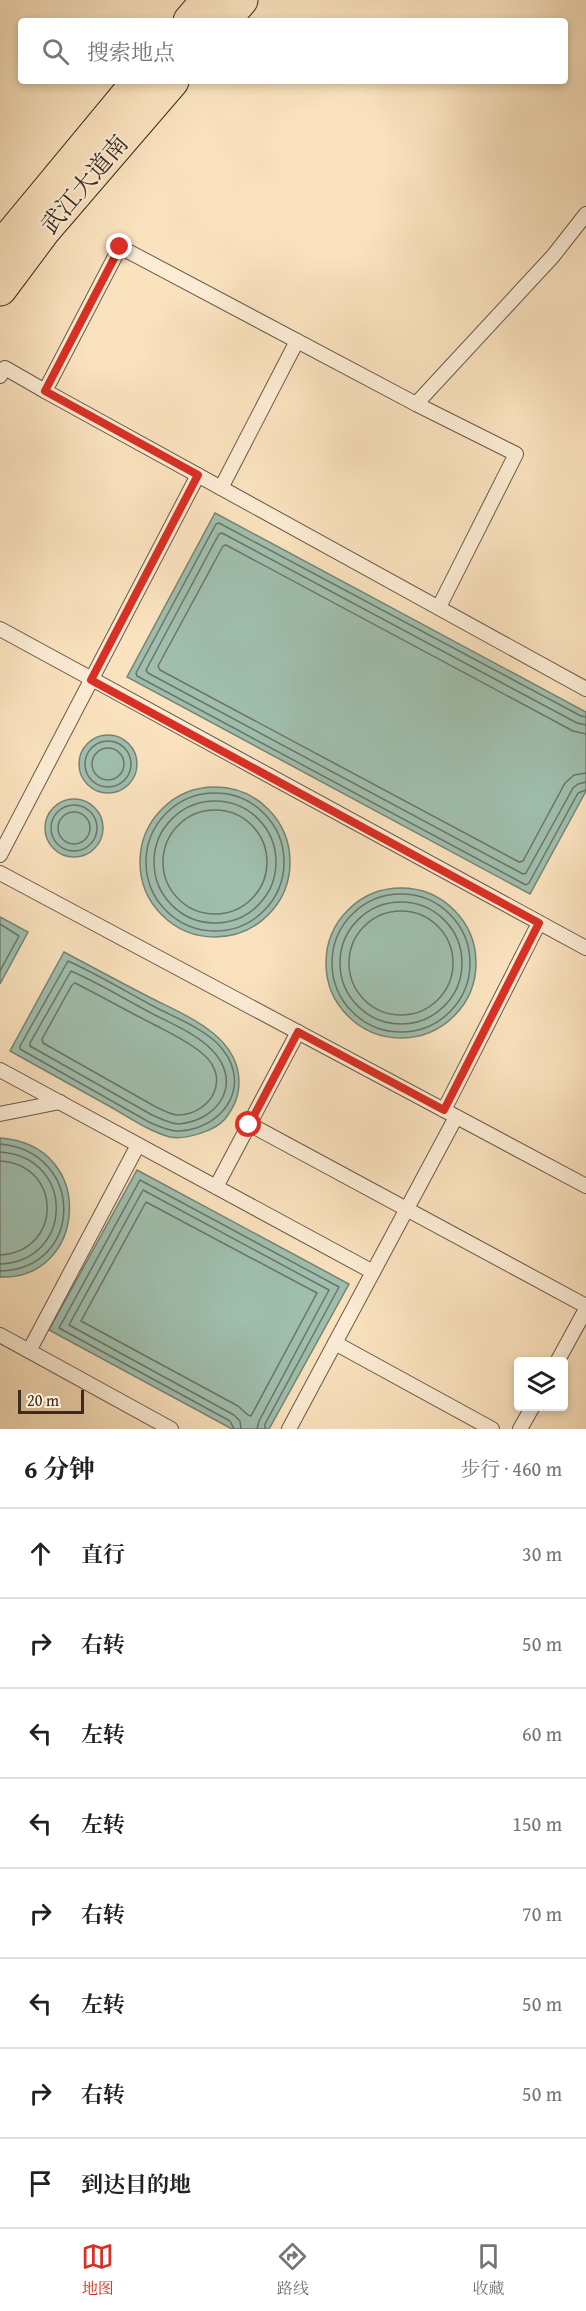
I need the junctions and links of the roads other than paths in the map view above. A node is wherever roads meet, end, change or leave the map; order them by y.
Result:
1 (208, 0) edge
2 (242, 0) edge
3 (193, 18) edge
4 (227, 18) edge
5 (137, 84) edge
6 (169, 84) edge
7 (586, 214) edge
8 (0, 249) edge
9 (0, 289) edge
10 (297, 341) junction
11 (0, 376) edge
12 (45, 391) junction
13 (416, 404) junction
14 (198, 475) junction
15 (221, 488) junction
16 (439, 607) junction
17 (0, 628) edge
18 (91, 680) junction
19 (586, 689) edge
20 (0, 855) edge
21 (0, 873) edge
22 (539, 923) junction
23 (586, 948) edge
24 (298, 1032) junction
25 (0, 1070) edge
26 (60, 1102) junction
27 (450, 1113) junction
28 (0, 1114) edge
29 (249, 1125) junction
30 (138, 1145) junction
31 (586, 1186) edge
32 (216, 1187) junction
33 (406, 1209) junction
34 (373, 1272) junction
35 (586, 1308) edge
36 (0, 1335) edge
37 (335, 1342) junction
38 (29, 1351) junction
39 (560, 1357) edge
40 (531, 1411) edge
41 (171, 1429) edge
42 (289, 1429) edge
43 (492, 1429) edge
44 (520, 1429) edge

1 - 3 main road
2 - 4 main road
5 - 8 main road, 武江大道南
6 - 9 main road, 武江大道南
7 - 13 lane
10 - 12 lane
10 - 13 lane
10 - 15 lane
11 - 12 lane
12 - 14 lane
13 - 16 lane
14 - 15 lane
14 - 18 lane
15 - 16 lane
16 - 19 lane
17 - 18 lane
18 - 20 lane
18 - 22 lane
21 - 24 lane
22 - 23 lane
22 - 27 lane
24 - 27 lane
24 - 29 lane
25 - 26 lane
26 - 28 lane
26 - 30 lane
27 - 31 lane
27 - 33 lane
29 - 32 lane
29 - 33 lane
30 - 32 lane
30 - 38 lane
32 - 34 lane
33 - 34 lane
33 - 35 lane
34 - 37 lane
35 - 39 lane
36 - 38 lane
37 - 42 lane
37 - 43 lane
38 - 41 lane
40 - 44 lane

